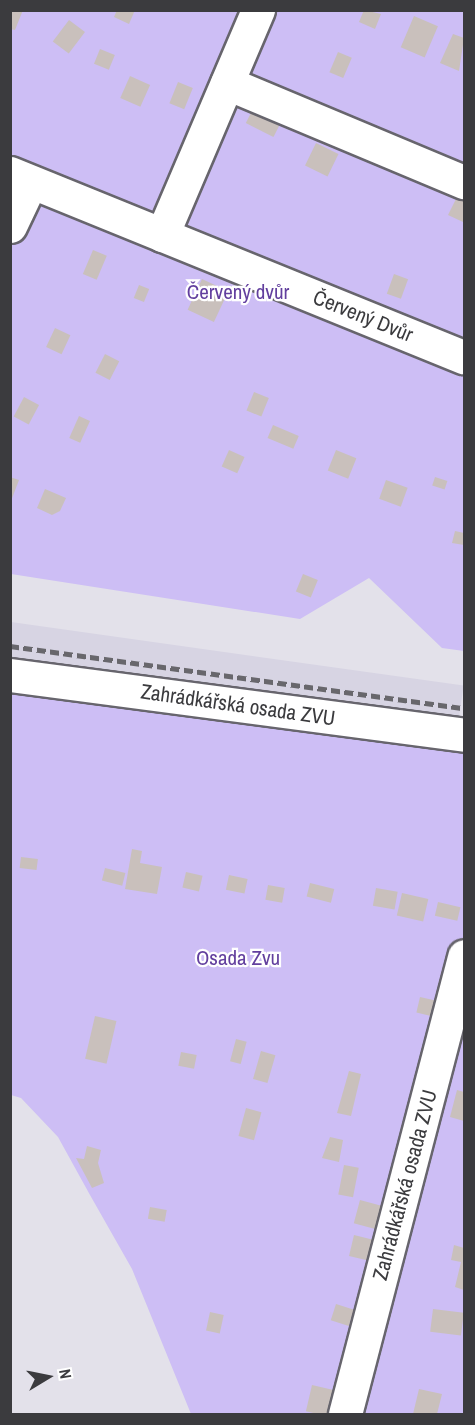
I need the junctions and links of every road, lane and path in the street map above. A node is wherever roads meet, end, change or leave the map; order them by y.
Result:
1 (258, 10) edge
2 (227, 83) junction
3 (20, 179) edge
4 (465, 182) edge
5 (10, 226) edge
6 (162, 235) junction
7 (465, 357) edge
8 (10, 675) edge
9 (465, 735) edge
10 (465, 956) edge
11 (345, 1414) edge

1 - 2 street
2 - 4 street
2 - 6 street
3 - 5 street, Červený Dvůr
3 - 6 street, Červený Dvůr
6 - 7 street, Červený Dvůr
8 - 9 street, Zahrádkářská osada ZVU
10 - 11 street, Zahrádkářská osada ZVU

